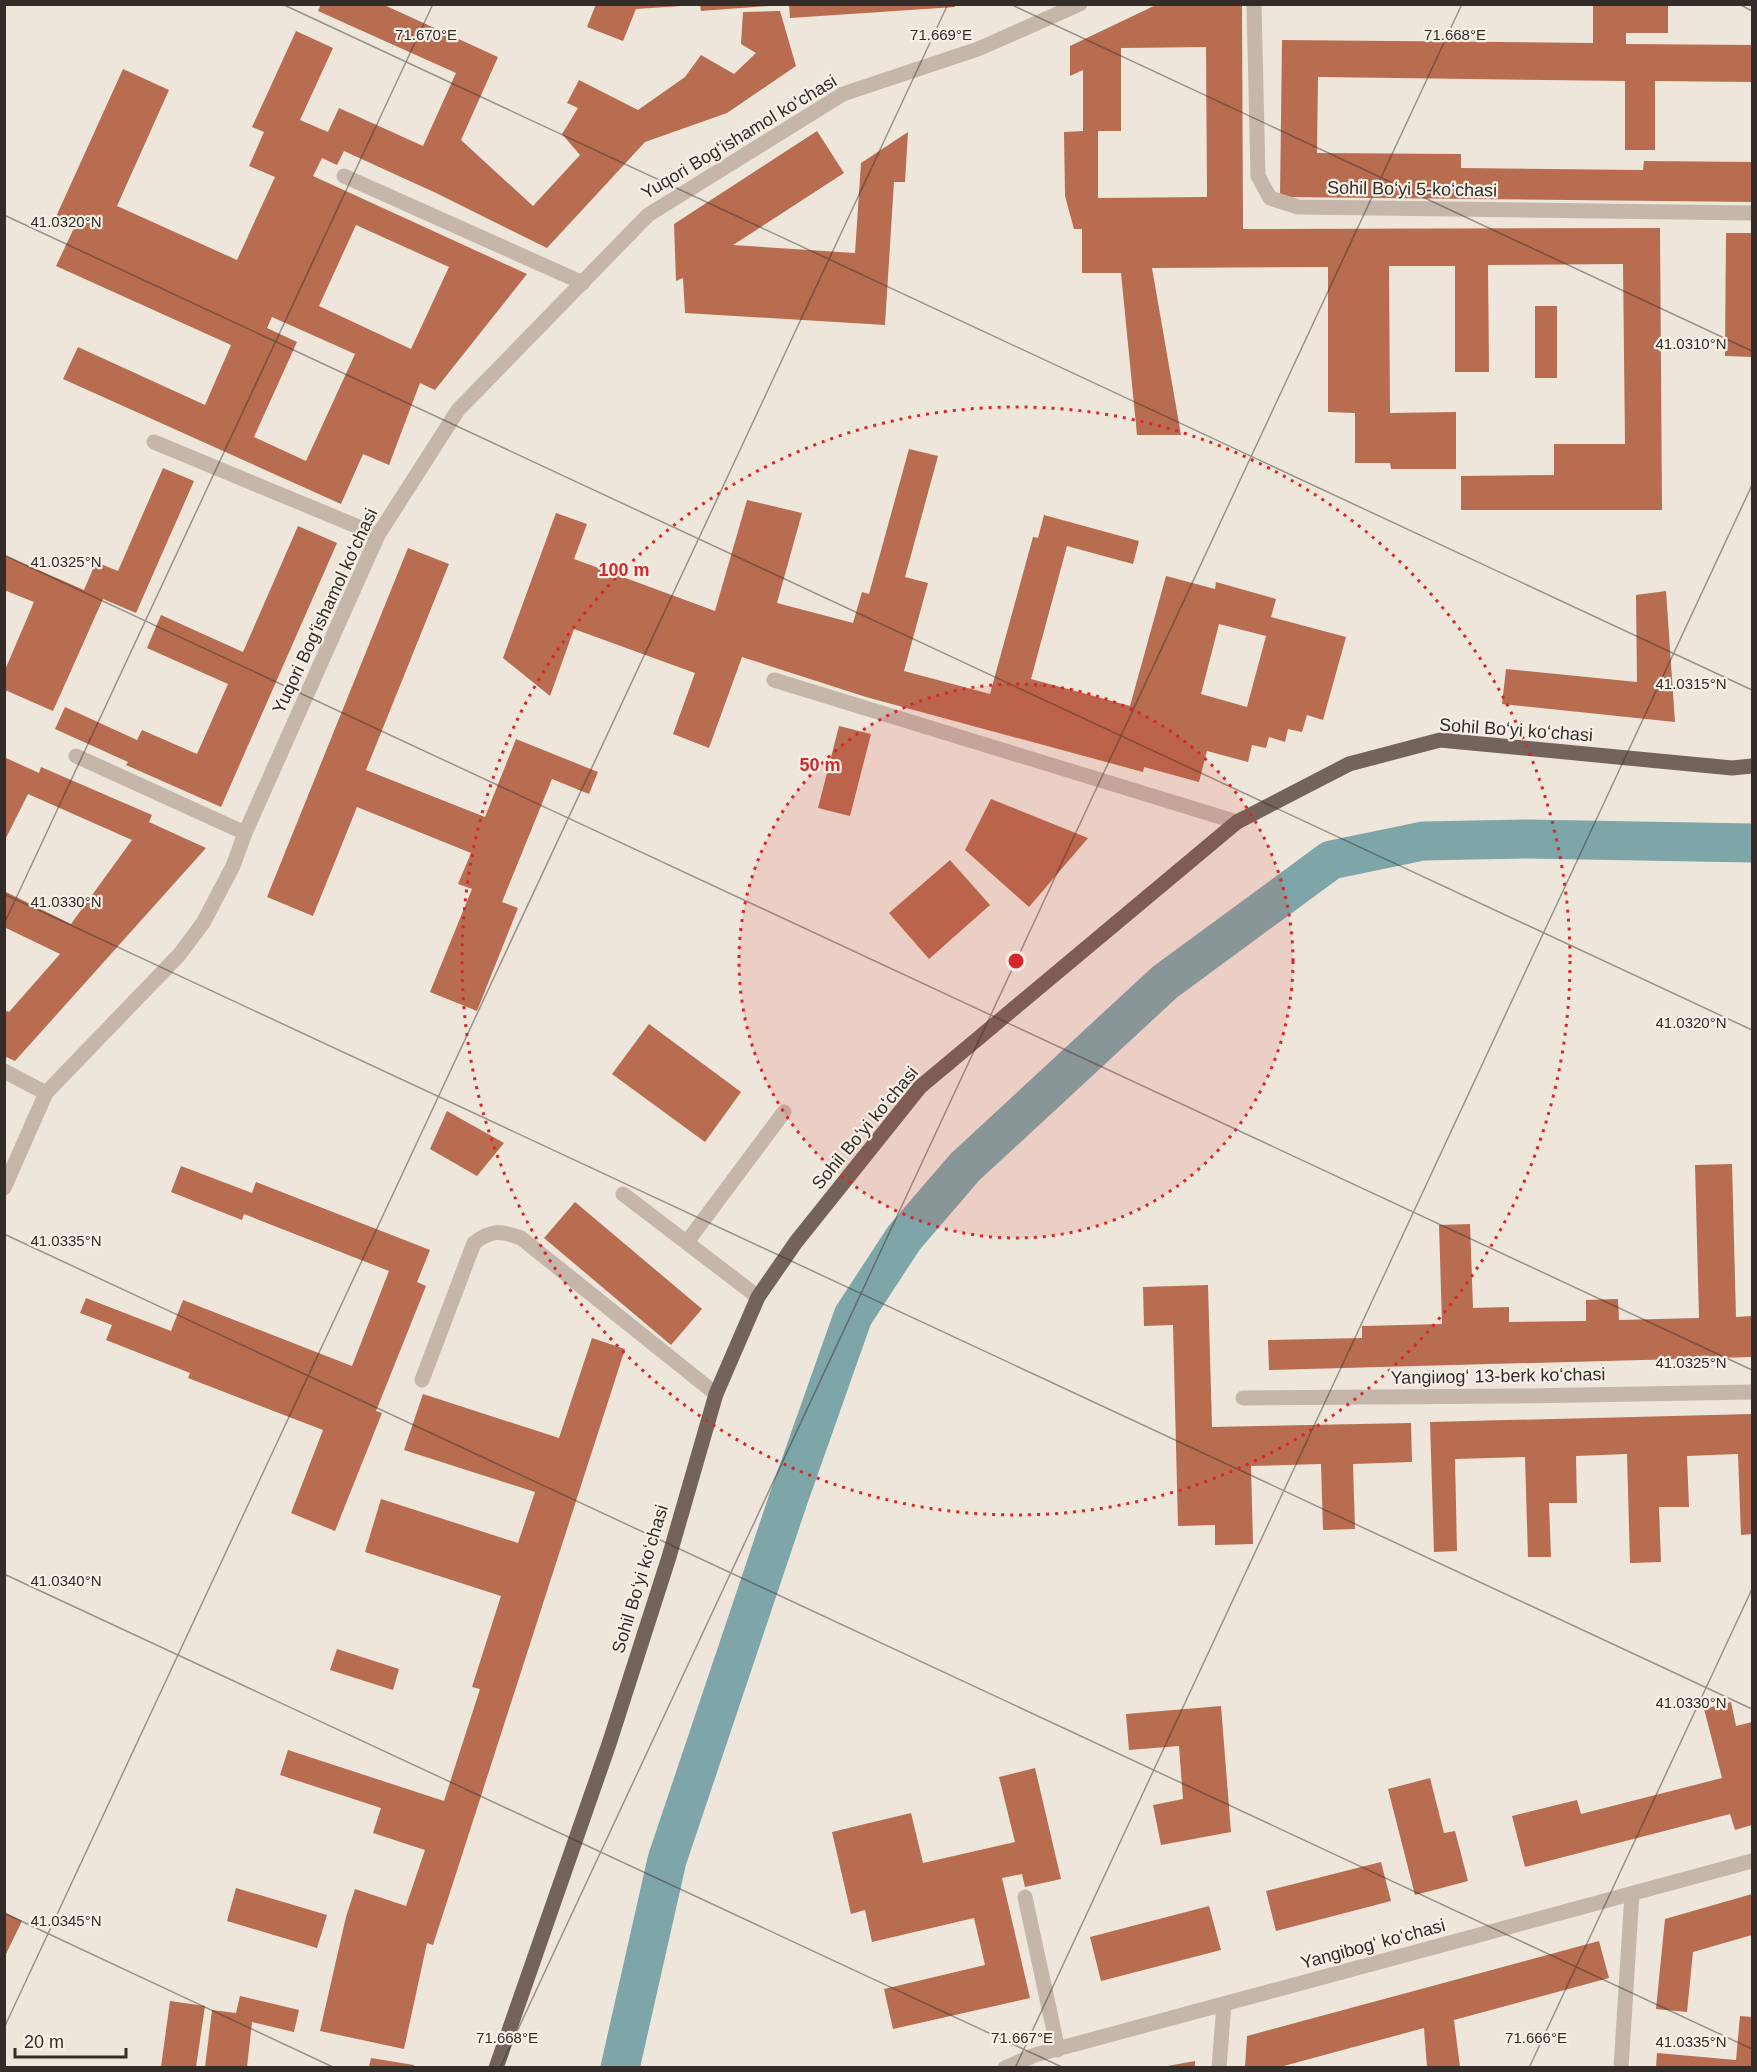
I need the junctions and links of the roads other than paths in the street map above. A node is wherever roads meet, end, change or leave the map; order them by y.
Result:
1 (1080, 4) edge
2 (1254, 4) edge
3 (344, 176) dead end
4 (1752, 213) edge
5 (583, 283) junction
6 (154, 442) dead end
7 (378, 535) junction
8 (774, 680) dead end
9 (76, 756) dead end
10 (1752, 766) edge
11 (1237, 822) junction
12 (245, 833) junction
13 (4, 1071) edge
14 (46, 1092) junction
15 (784, 1112) dead end
16 (4, 1188) edge
17 (623, 1194) dead end
18 (687, 1242) junction
19 (758, 1297) junction
20 (422, 1380) dead end
21 (1752, 1392) edge
22 (716, 1394) junction
23 (1243, 1398) dead end
24 (1752, 1861) edge
25 (1632, 1894) junction
26 (1025, 1897) dead end
27 (1224, 2004) junction
28 (1058, 2050) junction
29 (496, 2067) edge
30 (1005, 2067) edge
31 (1219, 2067) edge
32 (1621, 2067) edge

1 - 5 street, Yuqori Bogʻishamol koʻchasi
2 - 4 street, Sohil Boʻyi 5-koʻchasi
3 - 5 street
5 - 7 street, Yuqori Bogʻishamol koʻchasi
6 - 7 street
7 - 12 street, Yuqori Bogʻishamol koʻchasi
8 - 11 street
9 - 12 street
10 - 11 main road, Sohil Boʻyi koʻchasi
11 - 19 main road, Sohil Boʻyi koʻchasi
12 - 14 street, Yuqori Bogʻishamol koʻchasi
13 - 14 street
14 - 16 street, Yuqori Bogʻishamol koʻchasi
15 - 18 street
17 - 18 street
18 - 19 street
19 - 22 main road, Sohil Boʻyi koʻchasi
20 - 22 street
21 - 23 street, Yangiиogʻ 13-berk koʻchasi
22 - 29 main road, Sohil Boʻyi koʻchasi
24 - 25 street, Yangibogʻ koʻchasi
25 - 27 street, Yangibogʻ koʻchasi
25 - 32 street
26 - 28 street
27 - 28 street, Yangibogʻ koʻchasi
27 - 31 street
28 - 30 street, Yangibogʻ koʻchasi

